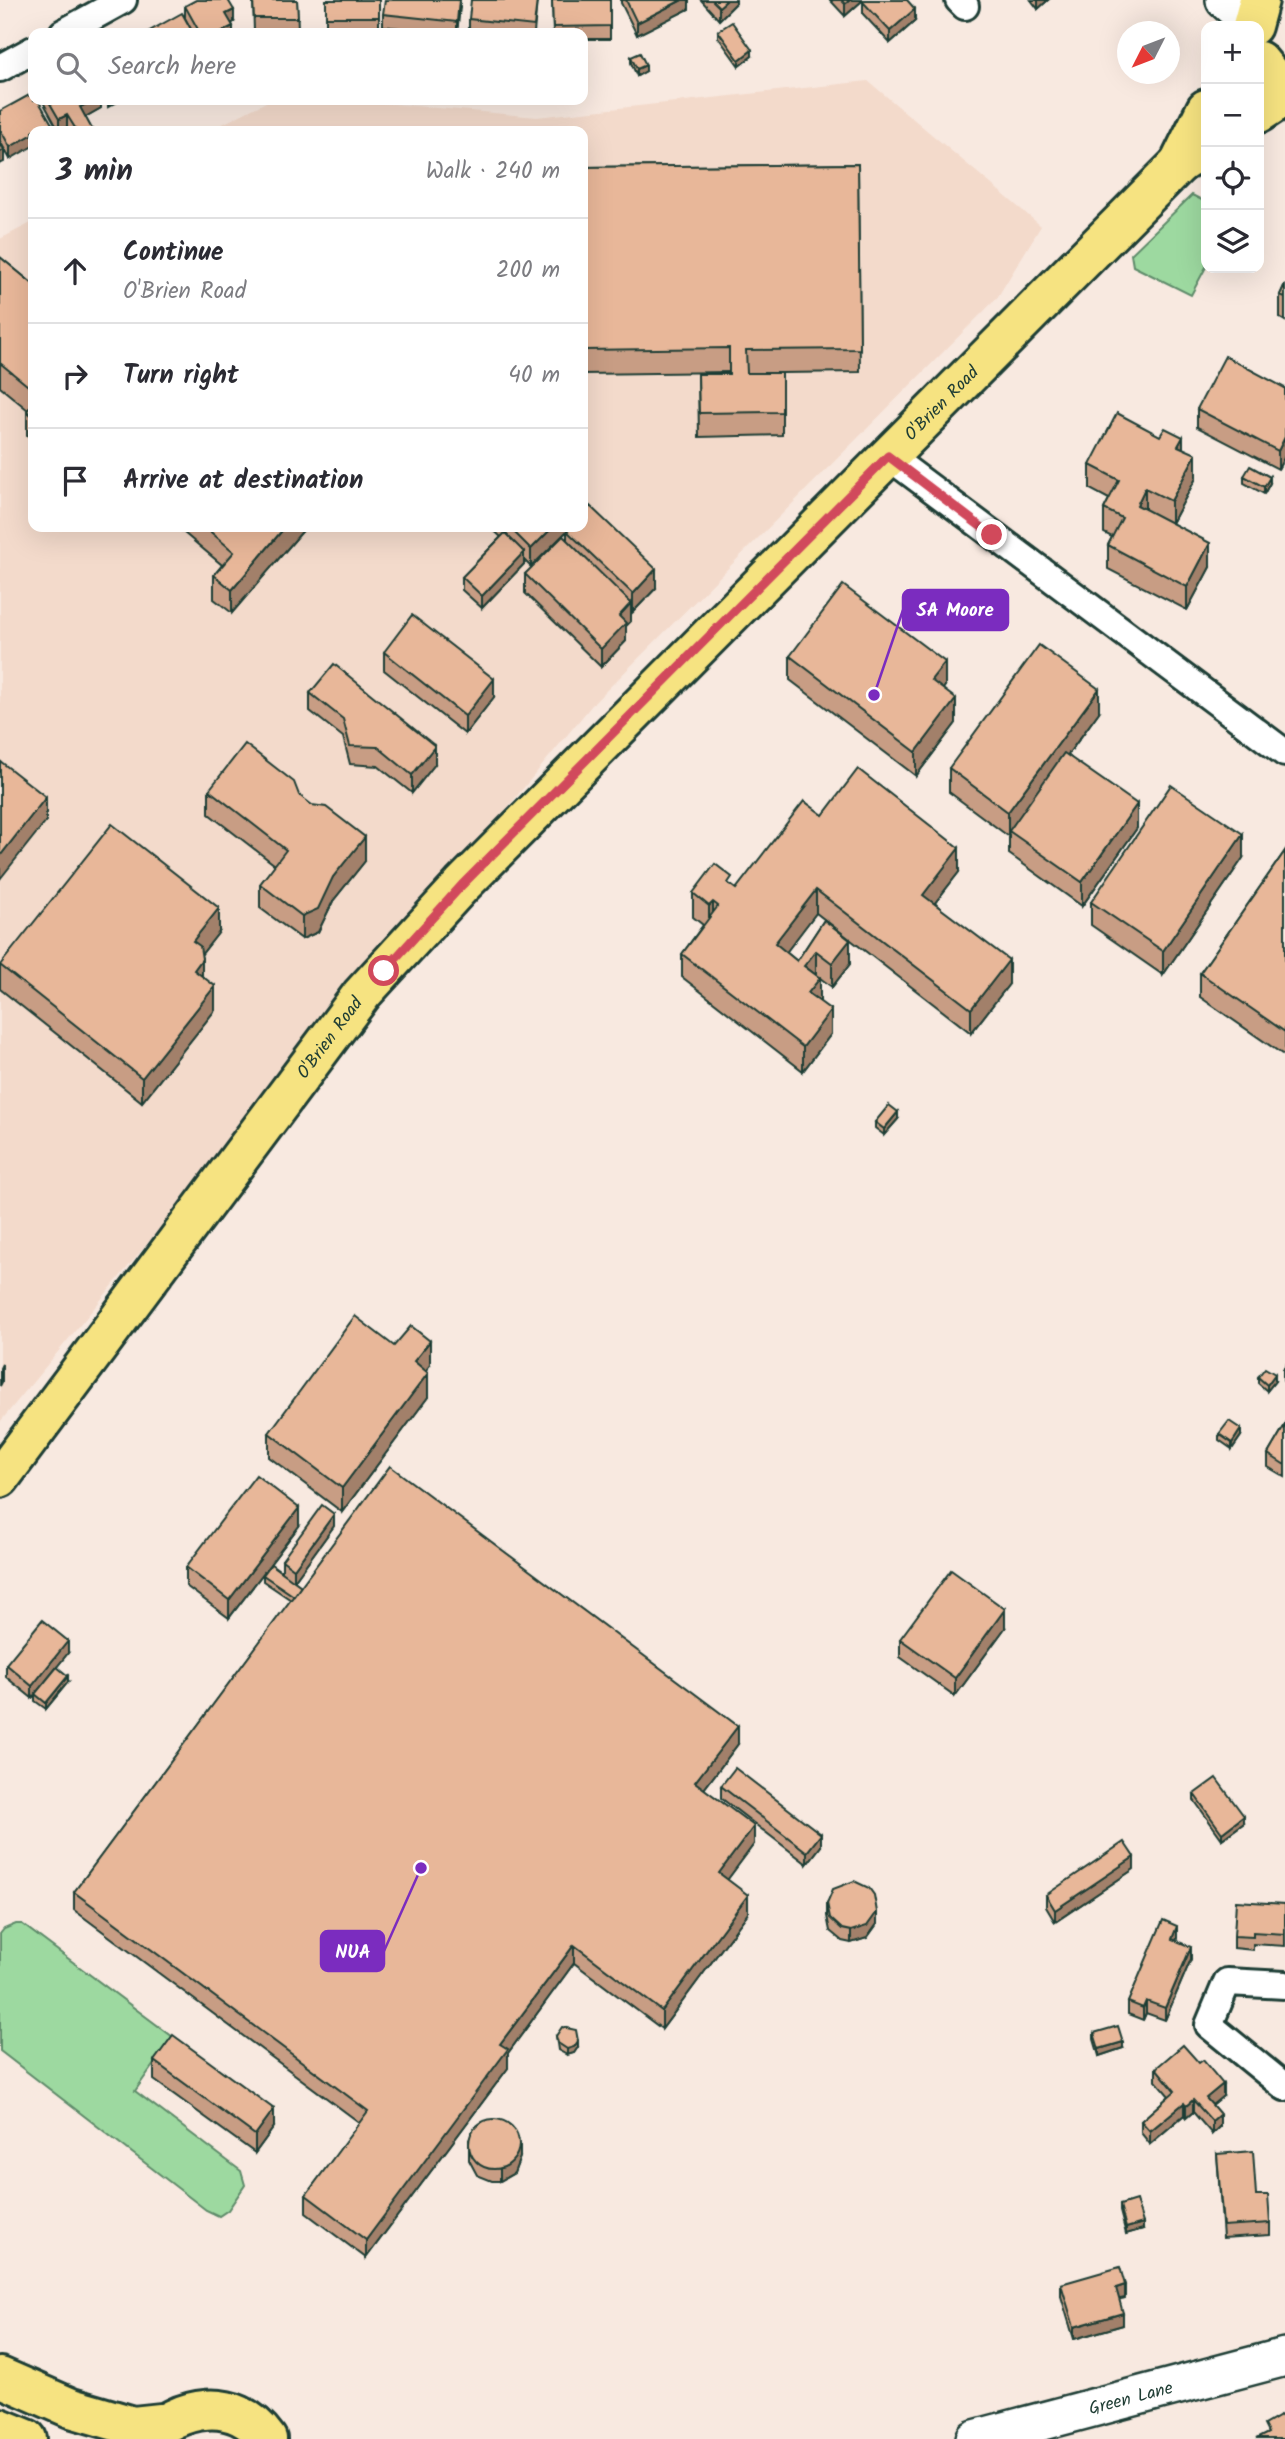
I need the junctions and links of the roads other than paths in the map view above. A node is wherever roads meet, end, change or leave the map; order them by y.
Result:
1 (123, 0) edge
2 (72, 28) edge
3 (28, 53) edge
4 (1264, 67) edge
5 (0, 68) edge
6 (1285, 86) edge
7 (1285, 96) edge
8 (1264, 110) edge
9 (1201, 127) edge
10 (1193, 155) edge
11 (888, 456) junction
12 (1285, 753) edge
13 (0, 1478) edge
14 (1285, 1985) edge
15 (1285, 2087) edge
16 (1285, 2357) edge
17 (0, 2377) edge
18 (0, 2428) edge
19 (153, 2431) edge
20 (27, 2439) edge
21 (267, 2439) edge
22 (975, 2439) edge

1 - 2 street
3 - 5 street
4 - 6 main road
7 - 8 main road
9 - 10 main road, O'Brien Road
10 - 11 main road, O'Brien Road
11 - 12 street
11 - 13 main road, O'Brien Road
14 - 15 street
16 - 22 main road, Green Lane
17 - 19 main road
18 - 20 main road
19 - 21 main road

